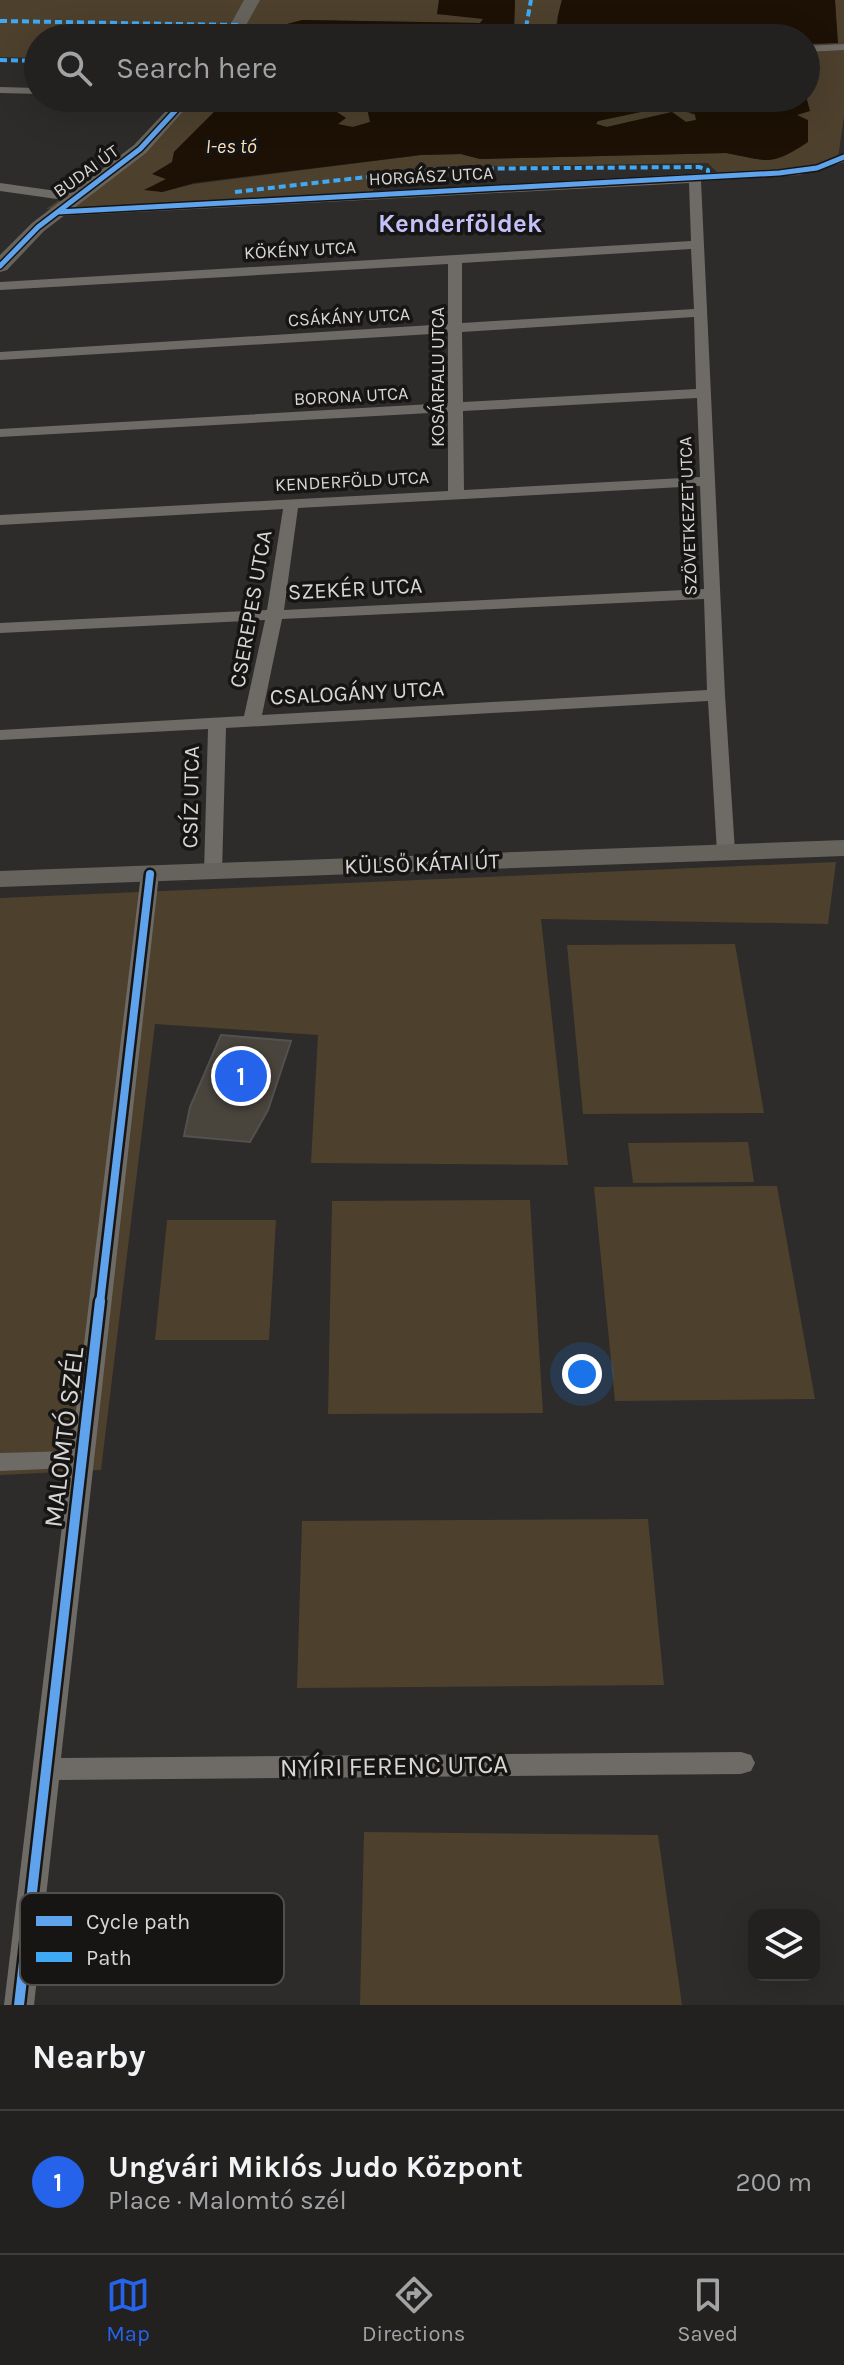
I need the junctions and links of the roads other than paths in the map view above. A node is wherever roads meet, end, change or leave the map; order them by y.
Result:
1 (252, 0) edge
2 (239, 24) edge
3 (844, 47) edge
4 (820, 48) edge
5 (0, 90) edge
6 (24, 91) edge
7 (174, 112) edge
8 (844, 157) edge
9 (695, 179) junction
10 (0, 187) edge
11 (78, 198) junction
12 (58, 212) junction
13 (697, 245) junction
14 (455, 259) junction
15 (0, 266) edge
16 (0, 286) edge
17 (700, 313) junction
18 (456, 329) junction
19 (0, 356) edge
20 (704, 393) junction
21 (456, 408) junction
22 (0, 433) edge
23 (706, 481) junction
24 (456, 495) junction
25 (291, 504) junction
26 (0, 520) edge
27 (711, 594) junction
28 (275, 614) junction
29 (0, 628) edge
30 (716, 695) junction
31 (252, 721) junction
32 (217, 723) junction
33 (0, 735) edge
34 (844, 848) edge
35 (726, 852) junction
36 (213, 872) junction
37 (150, 874) junction
38 (0, 879) edge
39 (81, 1459) junction
40 (0, 1462) edge
41 (741, 1763) dead end
42 (46, 1769) junction
43 (32, 1893) edge
44 (21, 1985) edge
45 (19, 2005) edge

1 - 2 street
3 - 4 street
5 - 6 street
7 - 11 street, BUDAI ÚT
8 - 9 street, HORGÁSZ UTCA
9 - 12 street, HORGÁSZ UTCA
9 - 13 street, SZÖVETKEZET UTCA
10 - 11 street
11 - 12 street, BUDAI ÚT
12 - 15 street, BUDAI ÚT
13 - 14 street, KÖKÉNY UTCA
13 - 17 street, SZÖVETKEZET UTCA
14 - 16 street, KÖKÉNY UTCA
14 - 18 street, KOSÁRFALU UTCA
17 - 18 street, CSÁKÁNY UTCA
17 - 20 street, SZÖVETKEZET UTCA
18 - 19 street, CSÁKÁNY UTCA
18 - 21 street, KOSÁRFALU UTCA
20 - 21 street, BORONA UTCA
20 - 23 street, SZÖVETKEZET UTCA
21 - 22 street, BORONA UTCA
21 - 24 street, KOSÁRFALU UTCA
23 - 24 street, KENDERFÖLD UTCA
23 - 27 street, SZÖVETKEZET UTCA
24 - 25 street, KENDERFÖLD UTCA
25 - 26 street, KENDERFÖLD UTCA
25 - 28 street, CSEREPES UTCA
27 - 28 street, SZEKÉR UTCA
27 - 30 street, SZÖVETKEZET UTCA
28 - 29 street, SZEKÉR UTCA
28 - 31 street, CSEREPES UTCA
30 - 31 street, CSALOGÁNY UTCA
30 - 35 street, SZÖVETKEZET UTCA
31 - 32 street, CSALOGÁNY UTCA
32 - 33 street, CSALOGÁNY UTCA
32 - 36 street, CSÍZ UTCA
34 - 35 street, KÜLSŐ KÁTAI ÚT
35 - 36 street, KÜLSŐ KÁTAI ÚT
36 - 37 street, KÜLSŐ KÁTAI ÚT
37 - 38 street, KÜLSŐ KÁTAI ÚT
37 - 39 street, MALOMTÓ SZÉL
39 - 40 street
39 - 42 street, MALOMTÓ SZÉL
41 - 42 street, NYÍRI FERENC UTCA
42 - 43 street, MALOMTÓ SZÉL
44 - 45 street, MALOMTÓ SZÉL

